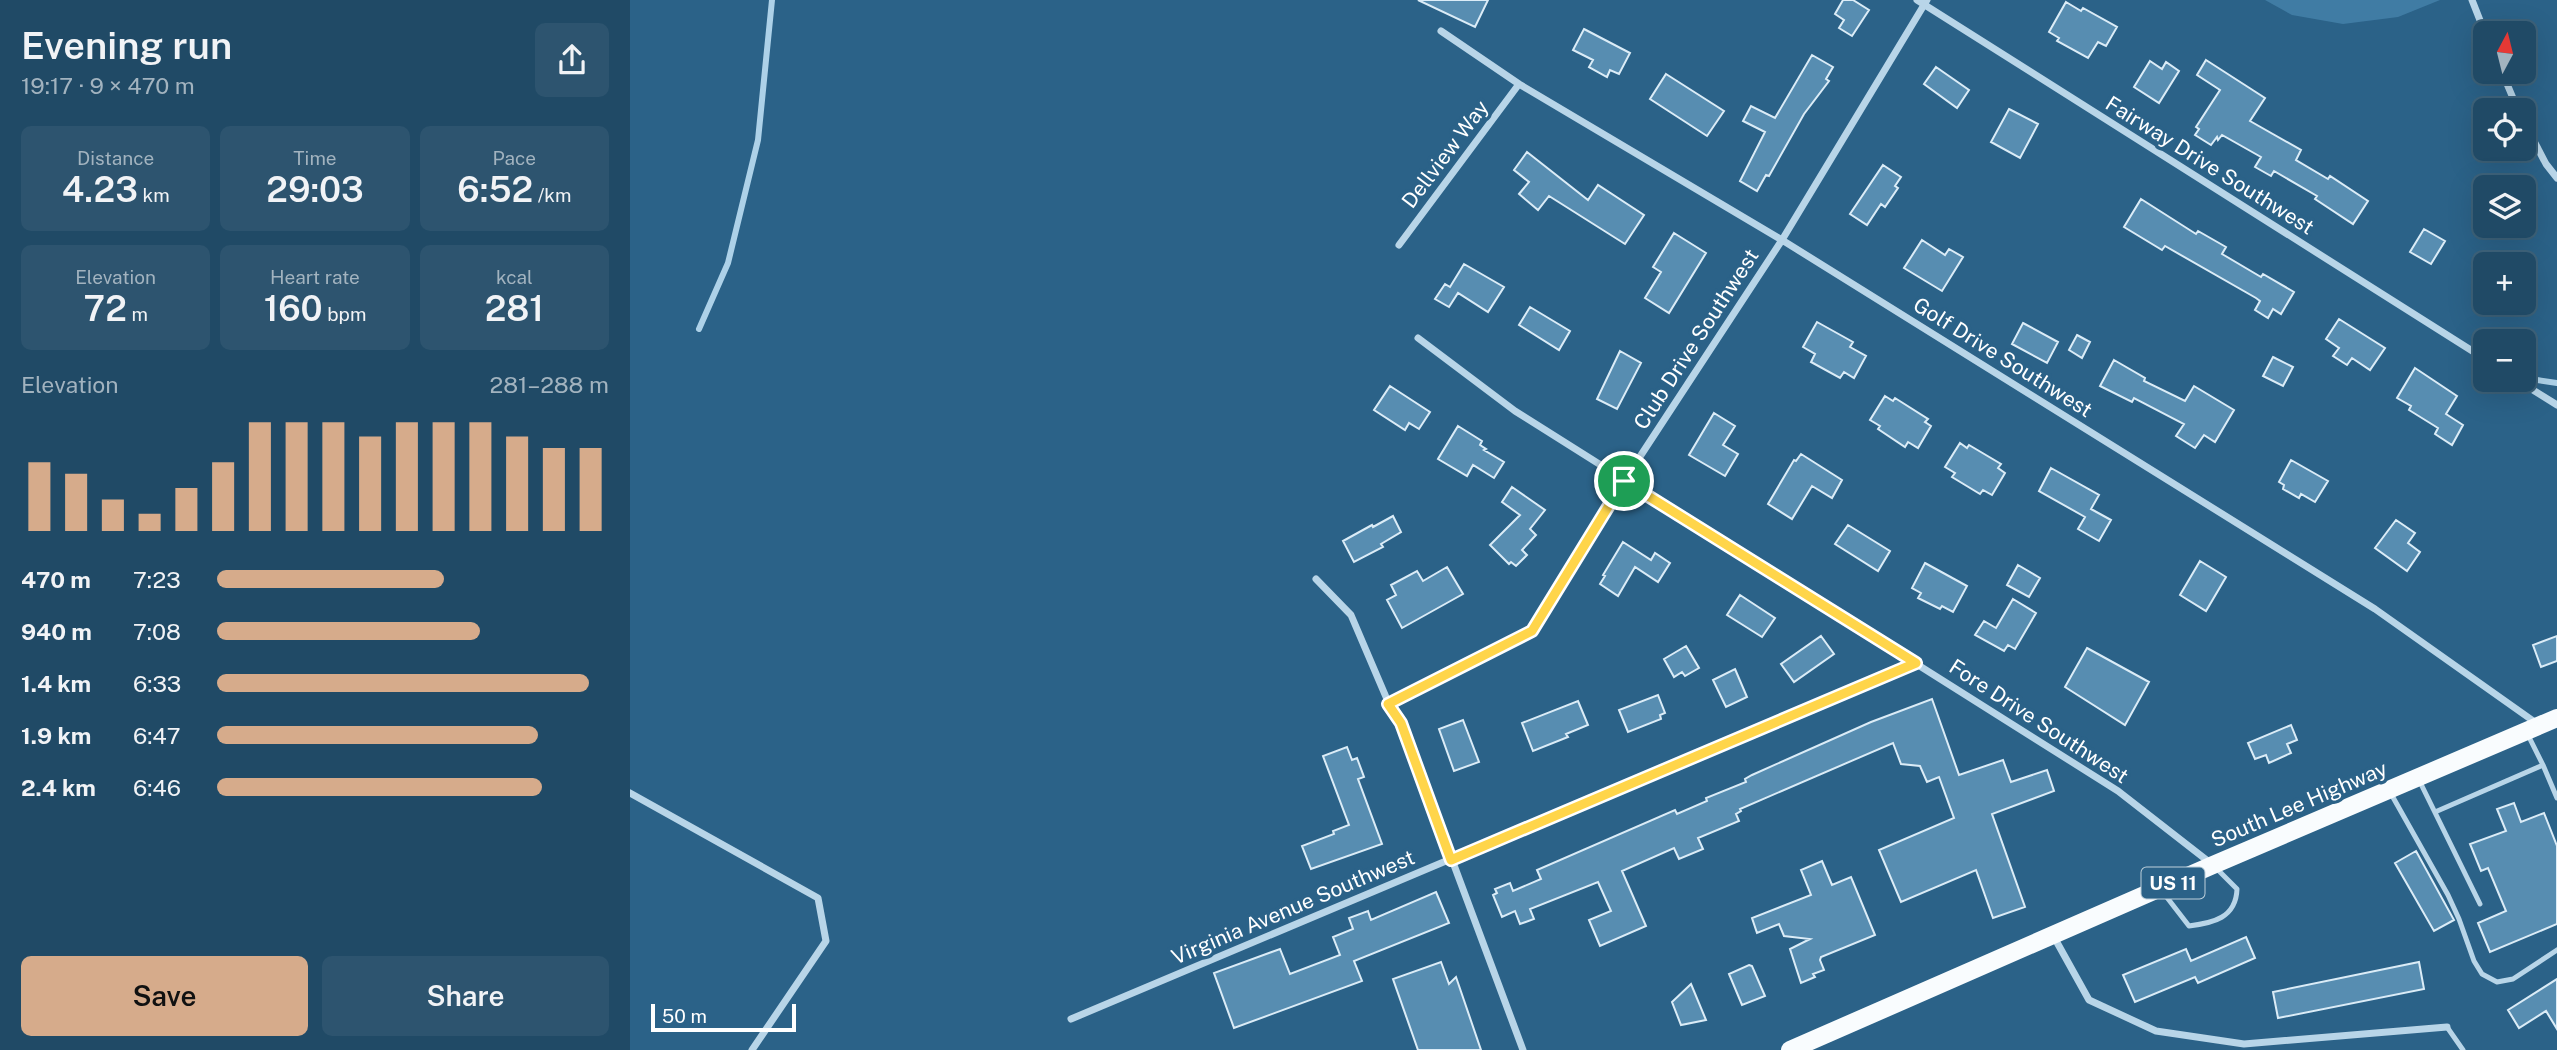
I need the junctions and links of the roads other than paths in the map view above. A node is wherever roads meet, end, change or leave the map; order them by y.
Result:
1 (1917, 0) edge
2 (2472, 0) edge
3 (1926, 3) edge
4 (2480, 21) edge
5 (1441, 31) dead end
6 (1519, 84) junction
7 (2536, 145) edge
8 (2557, 178) edge
9 (1782, 240) junction
10 (1399, 245) dead end
11 (1418, 338) dead end
12 (2473, 351) edge
13 (2536, 392) edge
14 (2557, 405) edge
15 (1624, 481) junction
16 (1317, 579) dead end
17 (1916, 663) junction
18 (1388, 704) junction
19 (2557, 718) edge
20 (2533, 728) junction
21 (2543, 765) junction
22 (2418, 778) junction
23 (2389, 790) junction
24 (630, 793) edge
25 (2557, 798) edge
26 (2435, 812) junction
27 (1451, 860) junction
28 (2213, 865) junction
29 (2160, 889) junction
30 (2480, 904) dead end
31 (2053, 936) junction
32 (2557, 950) edge
33 (1071, 1019) dead end
34 (2446, 1027) joint
35 (752, 1050) edge
36 (1522, 1050) edge
37 (1790, 1050) edge
38 (2463, 1050) edge

1 - 3 street, Fairway Drive Southwest
2 - 4 street
3 - 9 street, Club Drive Southwest
3 - 12 street, Fairway Drive Southwest
5 - 6 street, Golf Drive Southwest
6 - 9 street, Golf Drive Southwest
6 - 10 street, Dellview Way
7 - 8 street
9 - 15 street, Club Drive Southwest
9 - 20 street, Golf Drive Southwest
11 - 15 street, Fore Drive Southwest
13 - 14 street
15 - 17 street, Fore Drive Southwest
15 - 18 street, Club Drive Southwest
16 - 18 street
17 - 27 street, Virginia Avenue Southwest
17 - 28 street, Fore Drive Southwest
18 - 27 street
19 - 20 main road, South Lee Highway / US 11
20 - 21 lane
20 - 22 main road, South Lee Highway / US 11
21 - 25 lane
21 - 26 lane
22 - 23 main road, South Lee Highway / US 11
22 - 26 lane
23 - 28 main road, South Lee Highway / US 11
23 - 32 lane
24 - 35 street
26 - 30 lane
27 - 33 street, Virginia Avenue Southwest
27 - 36 street
28 - 29 main road, South Lee Highway / US 11
28 - 29 lane
29 - 31 main road, South Lee Highway / US 11
31 - 34 street
31 - 37 main road, South Lee Highway / US 11
34 - 38 lane

